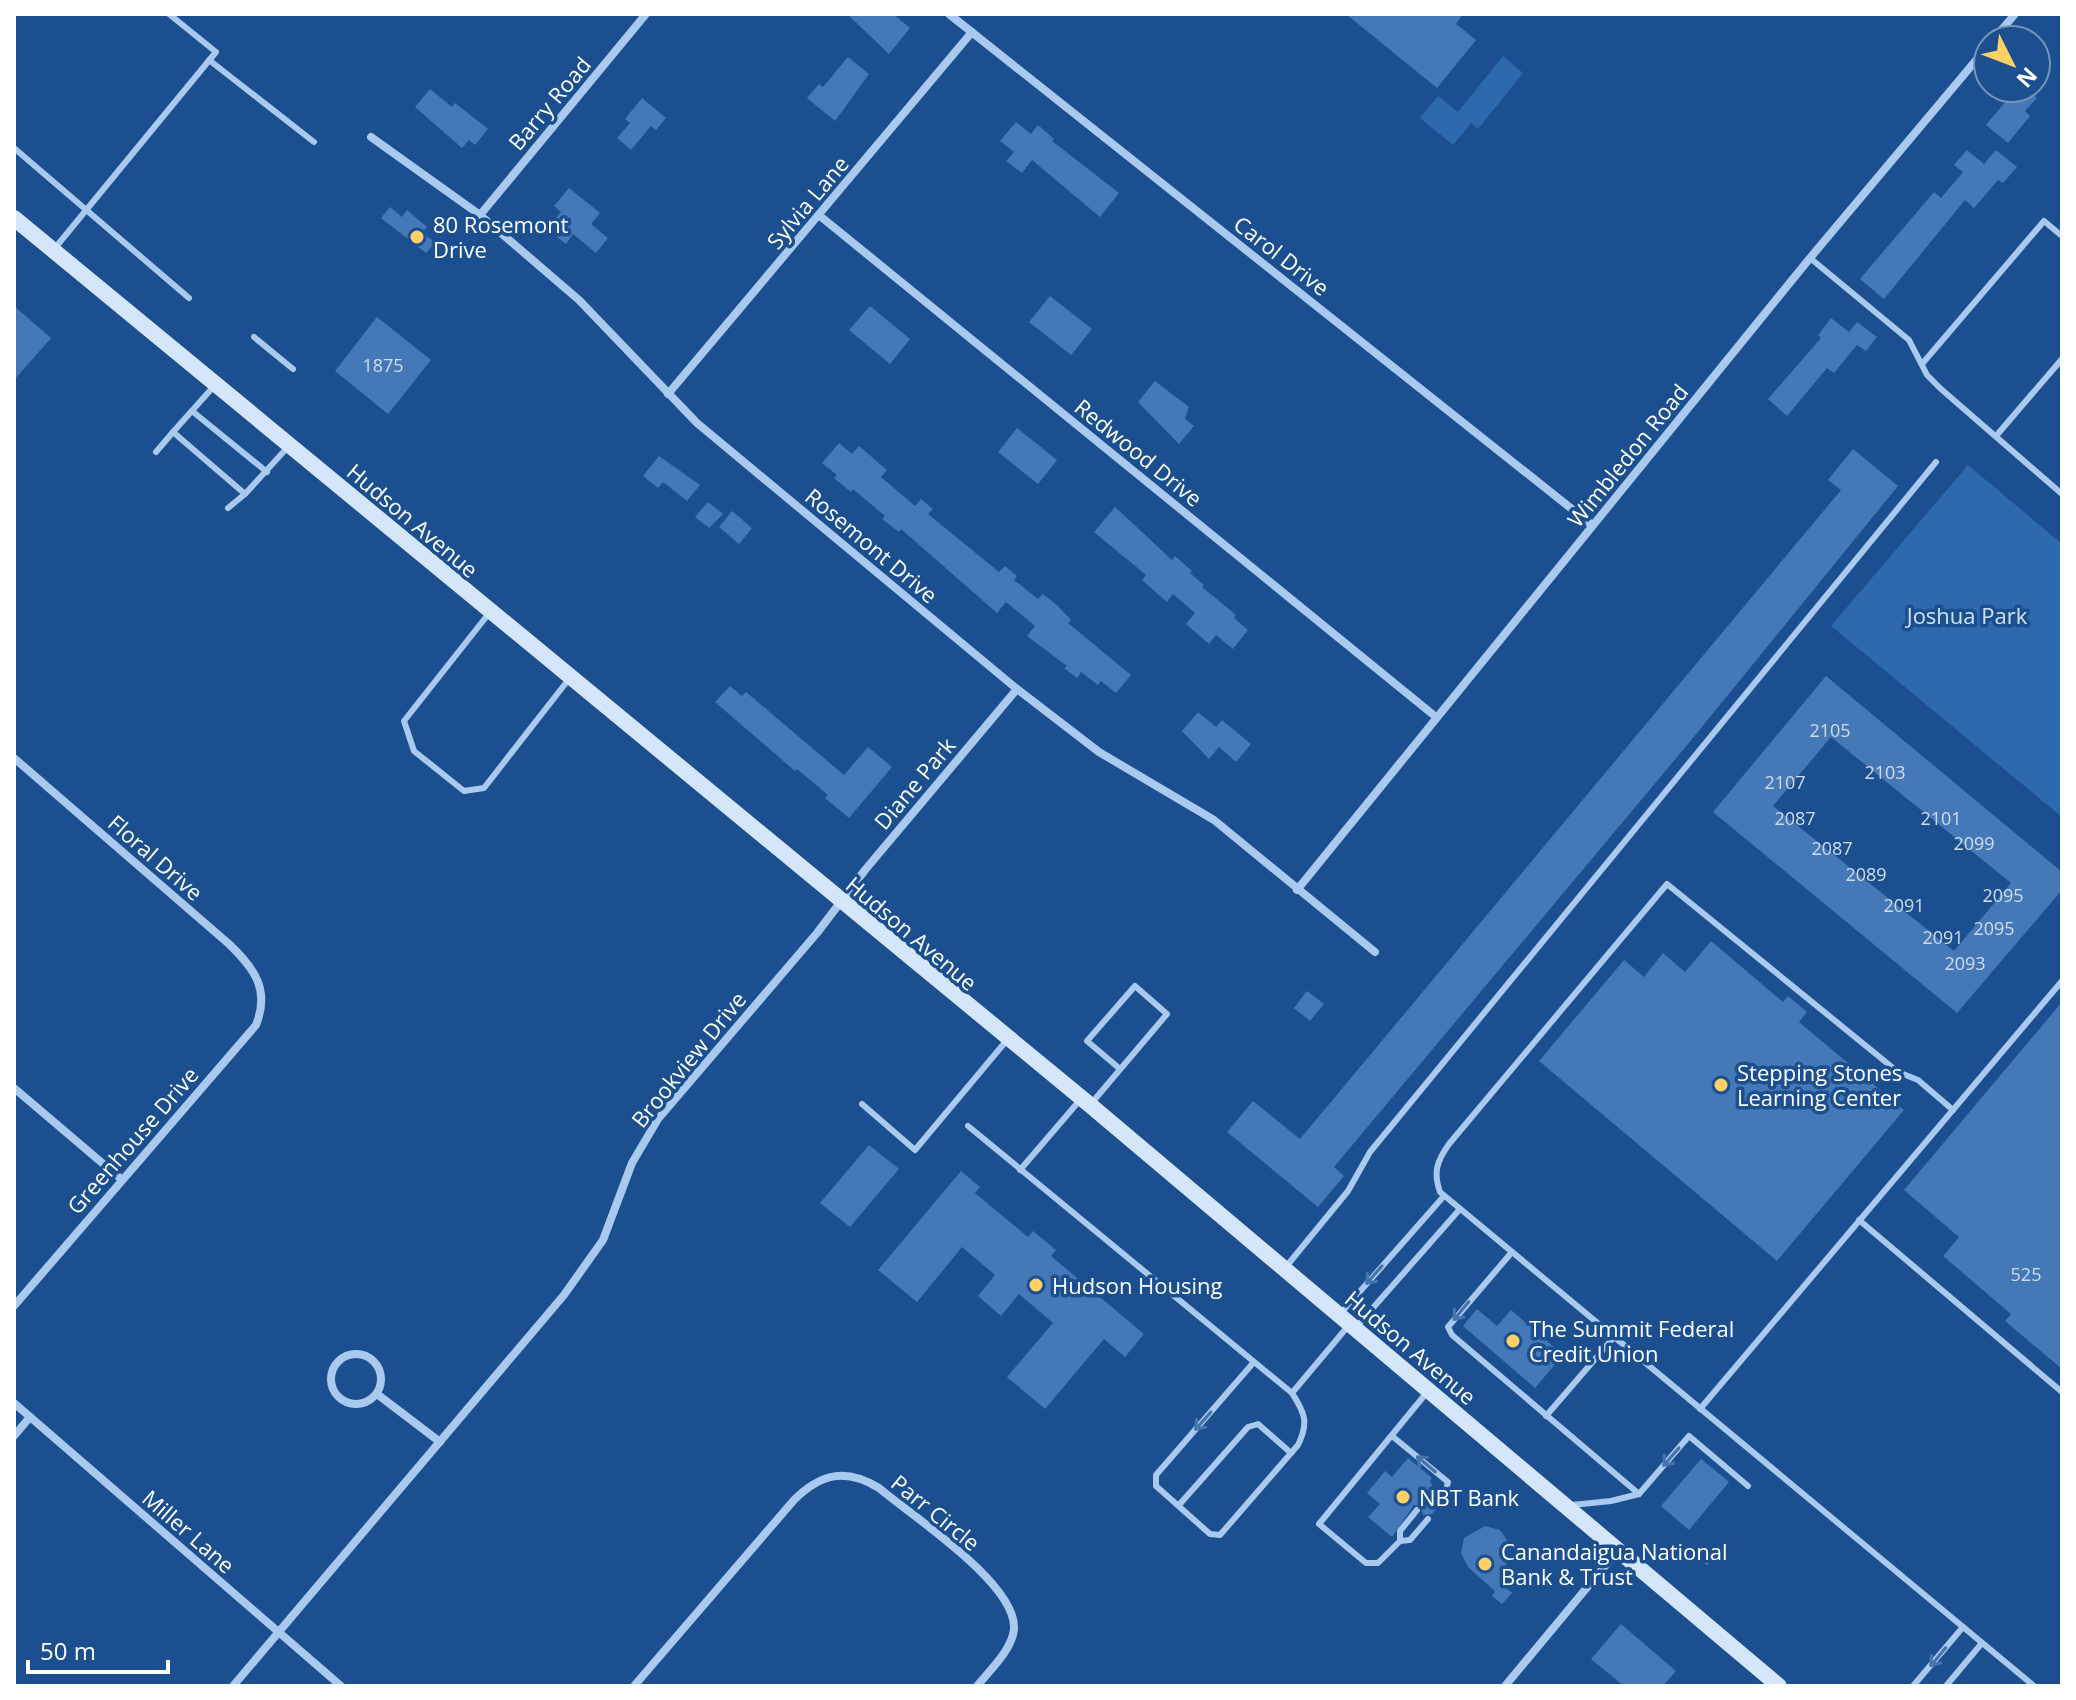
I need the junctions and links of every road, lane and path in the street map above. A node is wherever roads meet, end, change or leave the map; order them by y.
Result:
1 (169, 14) edge
2 (646, 14) edge
3 (949, 14) edge
4 (972, 32) junction
5 (209, 60) junction
6 (1972, 65) edge
7 (371, 137) dead end
8 (314, 142) dead end
9 (14, 148) edge
10 (85, 211) junction
11 (480, 215) junction
12 (820, 216) junction
13 (14, 218) edge
14 (2062, 236) edge
15 (53, 250) junction
16 (1810, 258) junction
17 (189, 298) dead end
18 (254, 337) dead end
19 (2062, 359) edge
20 (1922, 364) junction
21 (293, 369) dead end
22 (215, 385) junction
23 (668, 394) junction
24 (192, 411) junction
25 (173, 432) junction
26 (1996, 436) junction
27 (289, 446) junction
28 (156, 452) dead end
29 (1936, 462) dead end
30 (267, 472) junction
31 (245, 494) junction
32 (2062, 494) edge
33 (228, 508) dead end
34 (1592, 525) junction
35 (490, 612) junction
36 (570, 678) junction
37 (1017, 689) junction
38 (1436, 717) junction
39 (14, 758) edge
40 (1297, 890) junction
41 (841, 903) junction
42 (1375, 952) dead end
43 (2062, 981) edge
44 (263, 991) joint
45 (1007, 1040) junction
46 (1120, 1069) junction
47 (14, 1088) edge
48 (1086, 1101) junction
49 (862, 1104) dead end
50 (1953, 1110) junction
51 (968, 1126) dead end
52 (1020, 1170) junction
53 (121, 1179) junction
54 (1444, 1196) junction
55 (1460, 1209) junction
56 (1859, 1220) junction
57 (1512, 1252) junction
58 (1285, 1268) junction
59 (14, 1306) edge
60 (1348, 1323) junction
61 (1614, 1337) junction
62 (1254, 1362) junction
63 (1428, 1391) junction
64 (2062, 1392) edge
65 (1292, 1393) junction
66 (377, 1394) junction
67 (14, 1403) edge
68 (1700, 1409) junction
69 (1546, 1416) junction
70 (30, 1417) junction
71 (14, 1436) edge
72 (1392, 1436) junction
73 (440, 1442) junction
74 (1291, 1453) junction
75 (1748, 1486) dead end
76 (1444, 1487) junction
77 (1434, 1489) dead end
78 (1639, 1494) junction
79 (1444, 1498) dead end
80 (1179, 1505) junction
81 (1568, 1505) junction
82 (1417, 1510) dead end
83 (1428, 1519) dead end
84 (1400, 1541) junction
85 (1619, 1549) junction
86 (1694, 1549) dead end
87 (1707, 1561) dead end
88 (1963, 1627) junction
89 (279, 1632) junction
90 (1982, 1643) junction
91 (1772, 1684) edge
92 (233, 1686) edge
93 (341, 1686) edge
94 (634, 1686) edge
95 (977, 1686) edge
96 (1505, 1686) edge
97 (1913, 1686) edge
98 (1946, 1686) edge
99 (2034, 1686) edge

1 - 5 lane
2 - 11 street, Barry Road
3 - 4 street, Carol Drive
4 - 12 street, Sylvia Lane
4 - 34 street, Carol Drive
5 - 8 lane
5 - 10 lane
6 - 16 street, Wimbledon Road
7 - 11 street, Rosemont Drive
9 - 10 lane
10 - 15 lane
10 - 17 lane
11 - 23 street, Rosemont Drive
12 - 23 street, Sylvia Lane
12 - 38 street, Redwood Drive
13 - 15 main road, Hudson Avenue
14 - 20 lane
15 - 22 main road, Hudson Avenue
16 - 20 lane
16 - 34 street, Wimbledon Road
18 - 21 lane
19 - 26 lane
20 - 26 lane
22 - 24 lane
22 - 27 main road, Hudson Avenue
23 - 37 street, Rosemont Drive
24 - 25 lane
24 - 30 lane
25 - 28 lane
25 - 31 lane
26 - 32 lane
27 - 30 lane
27 - 35 main road, Hudson Avenue
29 - 58 lane
30 - 31 lane
31 - 33 lane
34 - 38 street, Wimbledon Road
35 - 36 main road, Hudson Avenue
35 - 36 lane
36 - 41 main road, Hudson Avenue
37 - 40 street, Rosemont Drive
37 - 41 street, Diane Park
38 - 40 street, Wimbledon Road
39 - 44 street, Floral Drive
40 - 42 street, Rosemont Drive
41 - 45 main road, Hudson Avenue
41 - 73 street, Brookview Drive
43 - 50 lane
44 - 53 street, Greenhouse Drive
45 - 48 main road, Hudson Avenue
45 - 49 lane
46 - 46 lane
46 - 48 lane
47 - 53 street
48 - 52 lane
48 - 58 main road, Hudson Avenue
50 - 54 lane
50 - 56 lane
51 - 52 lane
52 - 62 lane
53 - 59 street, Greenhouse Drive
54 - 55 lane
54 -> 60 lane
55 - 57 lane
55 - 60 lane
56 - 64 lane
56 - 68 lane
57 - 61 lane
57 -> 69 lane
58 - 60 main road, Hudson Avenue
60 - 63 main road, Hudson Avenue
60 - 65 lane
61 - 68 lane
61 - 69 lane
62 - 65 lane
62 -> 80 lane
63 - 72 lane
63 - 81 main road, Hudson Avenue
65 - 74 lane
66 - 66 street
66 - 73 street
67 - 70 street, Miller Lane
68 - 88 lane
69 - 78 lane
70 - 71 street
70 - 89 street, Miller Lane
76 -> 72 lane
72 - 84 lane
73 - 89 street, Brookview Drive
74 - 80 lane
74 - 80 lane
75 -> 78 lane
76 - 77 lane
76 - 79 lane
78 - 81 lane
81 - 85 main road, Hudson Avenue
82 - 84 lane
83 - 84 lane
85 - 91 main road, Hudson Avenue
85 - 96 street
86 - 87 lane
88 - 90 lane
88 -> 97 lane
89 - 92 street, Brookview Drive
89 - 93 street, Miller Lane
90 - 98 lane
90 - 99 lane
94 - 95 street, Parr Circle

